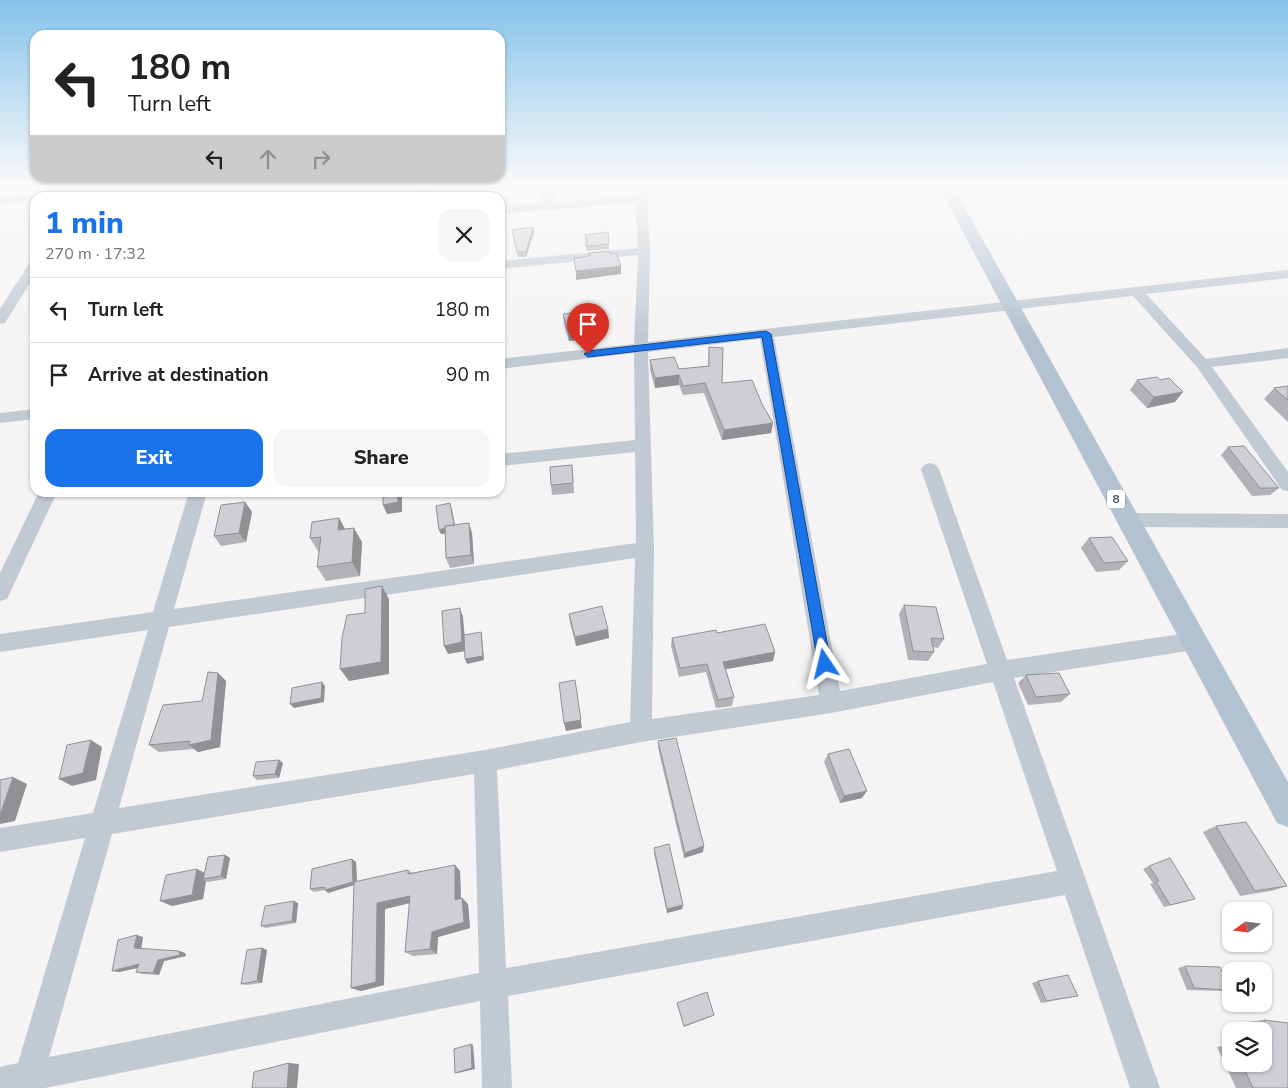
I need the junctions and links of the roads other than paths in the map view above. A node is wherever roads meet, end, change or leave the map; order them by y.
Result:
1 (643, 236) edge
2 (972, 236) edge
3 (644, 251) junction
4 (505, 265) edge
5 (30, 273) edge
6 (1288, 274) edge
7 (1136, 292) junction
8 (1010, 306) junction
9 (0, 320) edge
10 (766, 334) junction
11 (641, 348) junction
12 (1288, 353) edge
13 (505, 363) edge
14 (1202, 364) junction
15 (30, 415) edge
16 (0, 418) edge
17 (644, 445) junction
18 (505, 459) edge
19 (930, 469) dead end
20 (1288, 485) edge
21 (46, 497) edge
22 (202, 497) edge
23 (1128, 520) junction
24 (1288, 521) edge
25 (645, 549) junction
26 (0, 593) edge
27 (161, 621) junction
28 (1194, 641) junction
29 (0, 643) edge
30 (999, 671) junction
31 (832, 703) junction
32 (641, 731) junction
33 (485, 762) junction
34 (1288, 812) edge
35 (101, 824) junction
36 (0, 840) edge
37 (1073, 881) junction
38 (494, 984) junction
39 (0, 1082) edge
40 (27, 1082) edge
41 (497, 1088) edge
42 (1145, 1088) edge

1 - 3 street
2 - 8 main road, 8
3 - 4 street
3 - 11 street
5 - 9 street
6 - 7 street
7 - 8 street
7 - 14 street
8 - 10 street
8 - 23 main road, 8
10 - 11 street
10 - 31 street
11 - 13 street
11 - 17 street
12 - 14 street
14 - 20 street
15 - 16 street
17 - 18 street
17 - 25 street
19 - 30 street
21 - 26 street
22 - 27 street
23 - 24 street
23 - 28 main road, 8
25 - 27 street
25 - 32 street
27 - 29 street
27 - 35 street
28 - 30 street
28 - 34 main road, 8
30 - 31 street
30 - 37 street
31 - 32 street
32 - 33 street
33 - 35 street
33 - 38 street
35 - 36 street
35 - 40 street
37 - 38 street
37 - 42 street
38 - 40 street
38 - 41 street
39 - 40 street

